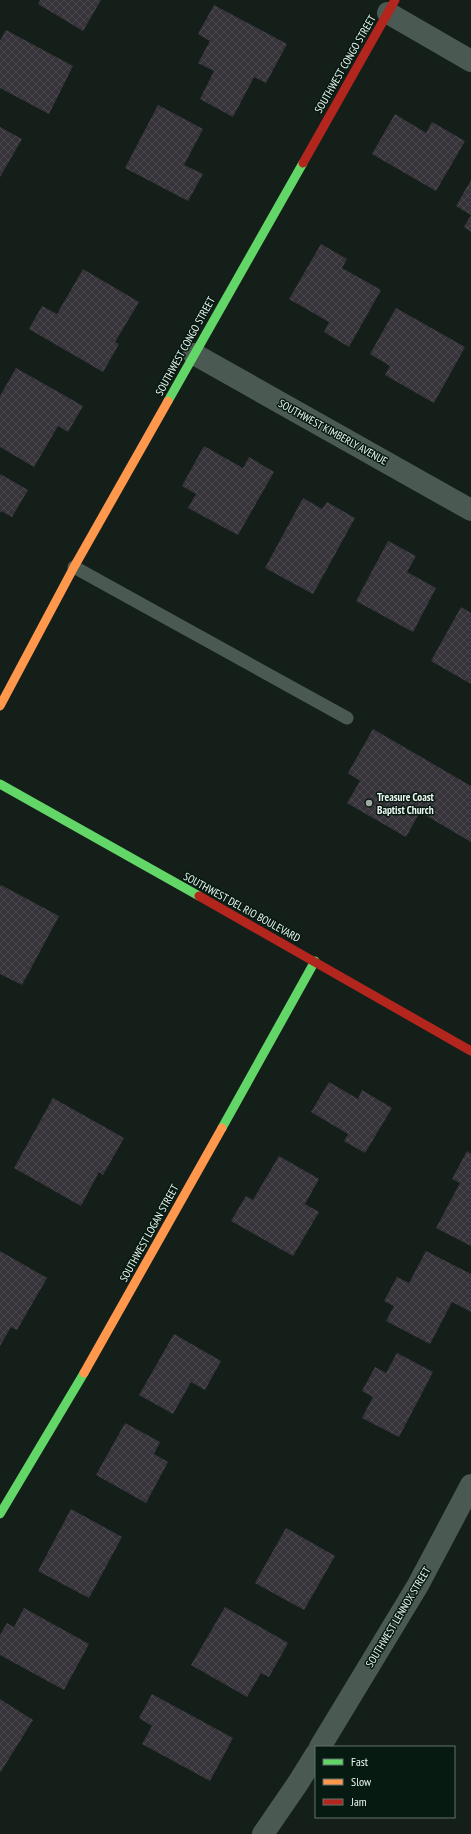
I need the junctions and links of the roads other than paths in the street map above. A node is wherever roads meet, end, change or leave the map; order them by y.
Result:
1 (391, 6) edge
2 (471, 61) edge
3 (194, 354) junction
4 (471, 510) edge
5 (74, 567) junction
6 (0, 706) edge
7 (347, 718) dead end
8 (0, 784) edge
9 (315, 961) junction
10 (471, 1051) edge
11 (471, 1485) edge
12 (0, 1514) edge
13 (321, 1746) edge
14 (315, 1756) edge
15 (263, 1834) edge

1 - 2 street
1 - 3 street, SOUTHWEST CONGO STREET
3 - 4 street, SOUTHWEST KIMBERLY AVENUE
3 - 5 street, SOUTHWEST CONGO STREET
5 - 6 street, SOUTHWEST CONGO STREET
5 - 7 lane
8 - 9 street, SOUTHWEST DEL RIO BOULEVARD
9 - 10 street, SOUTHWEST DEL RIO BOULEVARD
9 - 12 street, SOUTHWEST LOGAN STREET
11 - 13 street, SOUTHWEST LENNOX STREET
14 - 15 street

